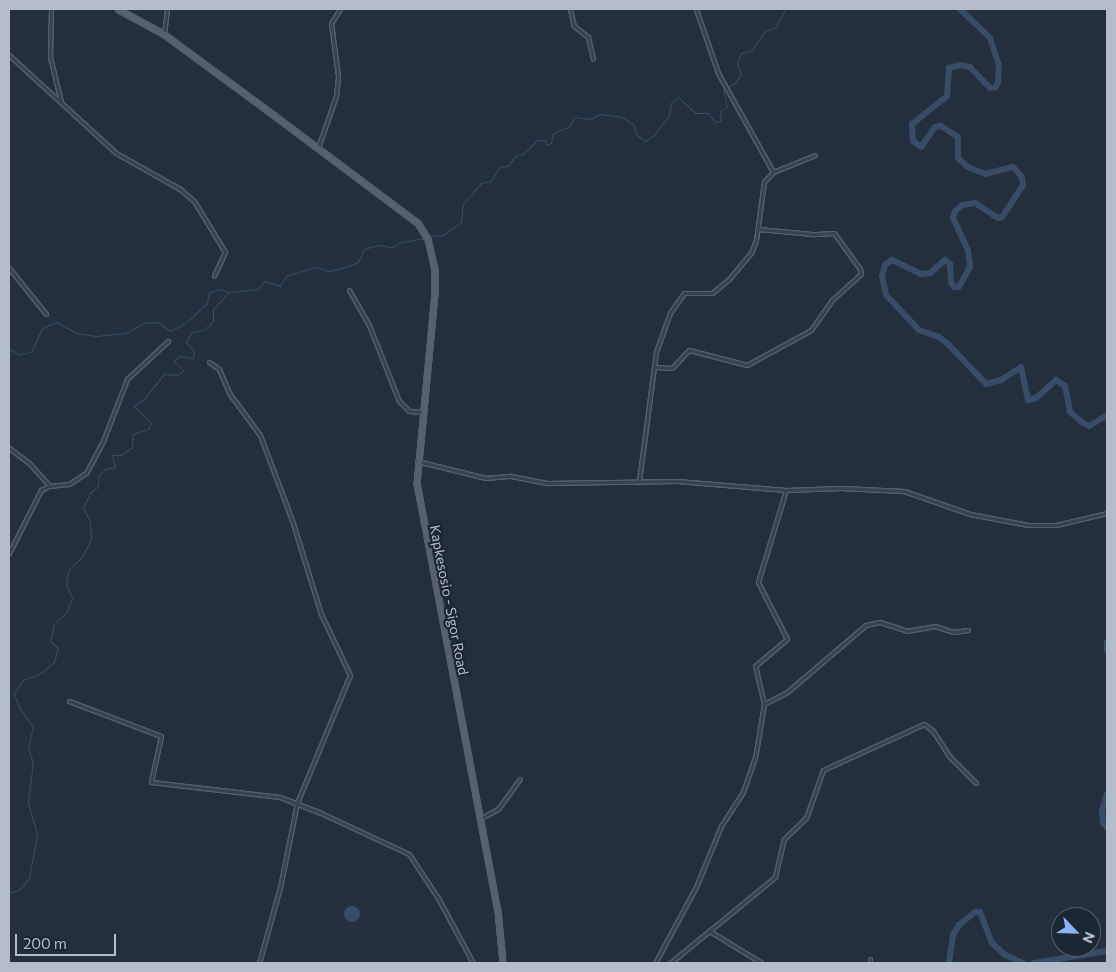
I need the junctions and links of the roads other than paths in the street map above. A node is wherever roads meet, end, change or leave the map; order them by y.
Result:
1 (51, 9) edge
2 (118, 9) edge
3 (167, 9) edge
4 (340, 9) edge
5 (570, 9) edge
6 (696, 9) edge
7 (164, 34) junction
8 (9, 55) edge
9 (593, 58) dead end
10 (61, 102) junction
11 (318, 149) junction
12 (815, 155) dead end
13 (773, 172) junction
14 (758, 229) junction
15 (9, 268) edge
16 (214, 276) dead end
17 (349, 290) dead end
18 (46, 314) dead end
19 (168, 341) dead end
20 (209, 362) dead end
21 (654, 367) junction
22 (422, 412) junction
23 (9, 448) edge
24 (417, 461) junction
25 (638, 482) junction
26 (49, 486) junction
27 (786, 490) junction
28 (1107, 513) edge
29 (9, 553) edge
30 (968, 630) dead end
31 (69, 701) dead end
32 (764, 704) junction
33 (520, 780) dead end
34 (976, 783) dead end
35 (297, 803) junction
36 (481, 818) junction
37 (711, 932) junction
38 (259, 963) edge
39 (474, 963) edge
40 (503, 963) edge
41 (655, 963) edge
42 (670, 963) edge
43 (762, 963) edge

1 - 10 street
2 - 7 main road
3 - 7 street
4 - 11 street
5 - 9 street
6 - 13 street
7 - 11 main road
8 - 10 street
10 - 16 street
11 - 22 main road, Kapkesosio - Sigor Road
12 - 13 street
13 - 14 street
14 - 21 street
14 - 21 street
15 - 18 street
17 - 22 street
19 - 26 street
20 - 35 street
21 - 25 street
22 - 24 main road, Kapkesosio - Sigor Road
23 - 26 street
24 - 25 street
24 - 36 main road, Kapkesosio - Sigor Road
25 - 27 street
26 - 29 street
27 - 28 street
27 - 32 street
30 - 32 street
31 - 35 street
32 - 41 street
33 - 36 street
34 - 37 street
35 - 38 street
35 - 39 street
36 - 40 main road, Kapkesosio - Sigor Road
37 - 42 street
37 - 43 street

